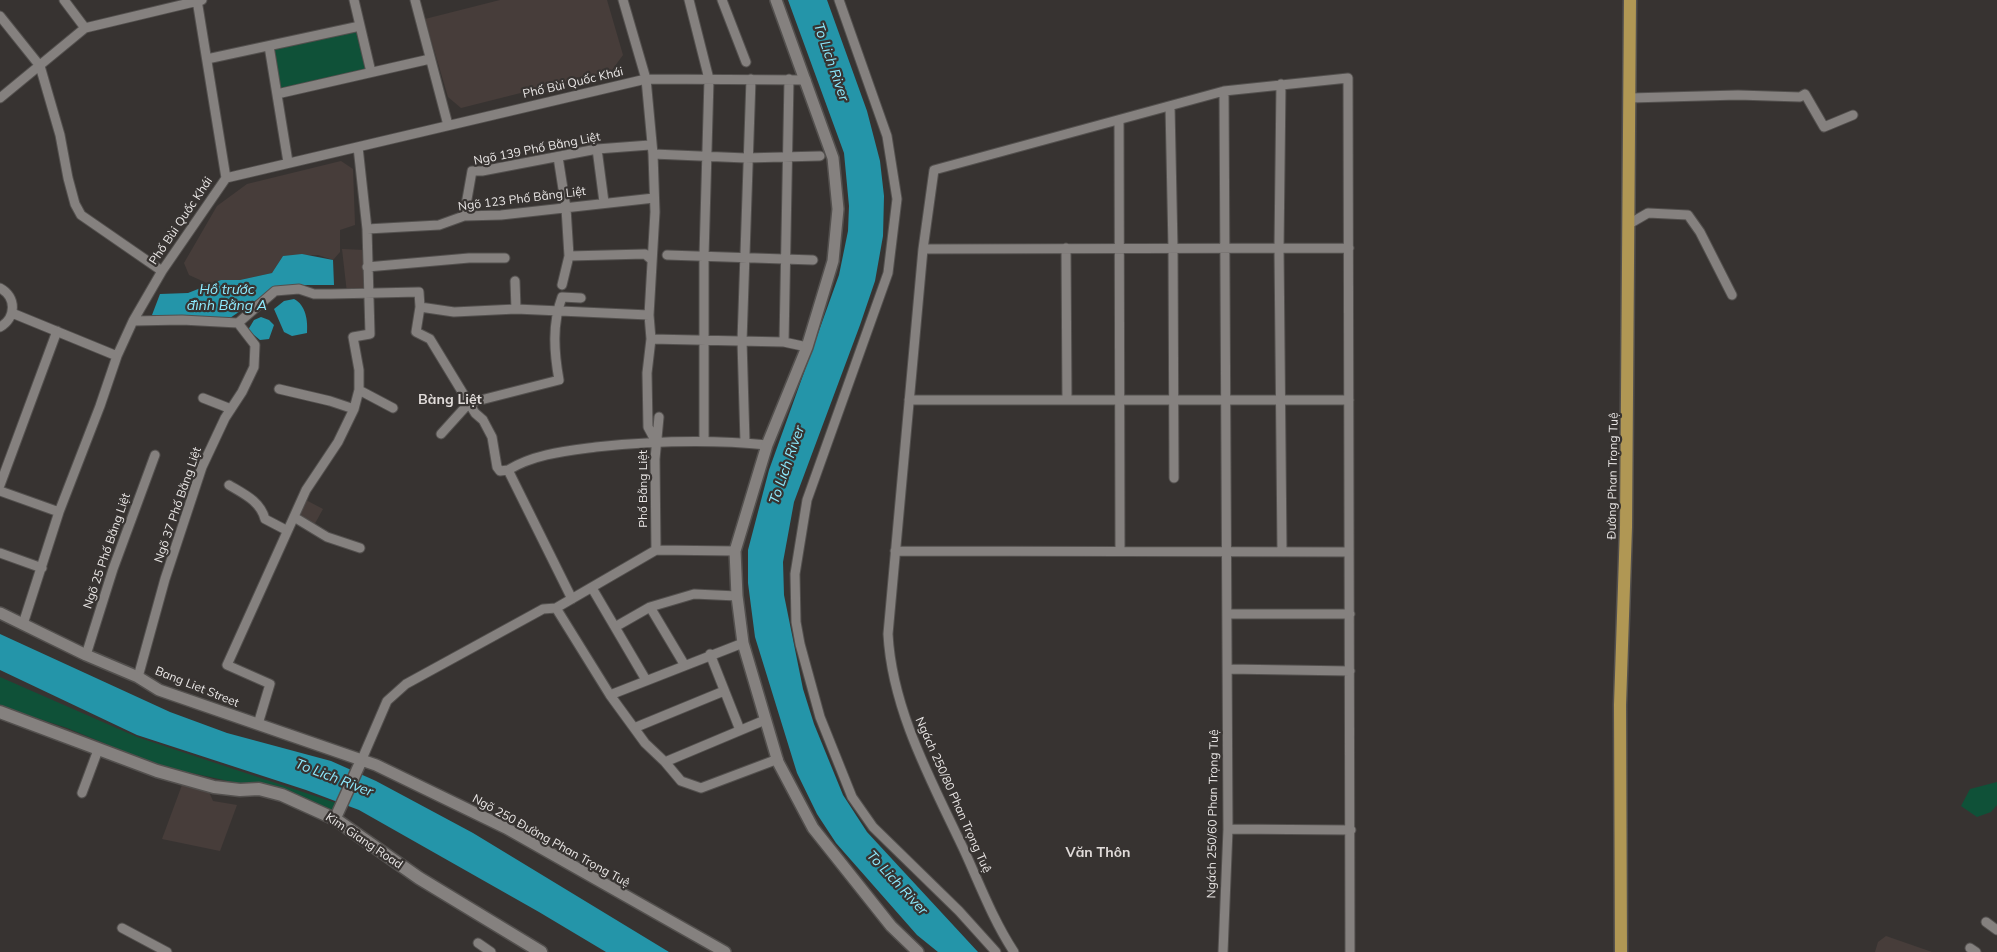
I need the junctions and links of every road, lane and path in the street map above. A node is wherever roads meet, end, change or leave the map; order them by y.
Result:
1 (64, 0) edge
2 (199, 0) edge
3 (354, 0) edge
4 (415, 0) edge
5 (623, 0) edge
6 (690, 0) edge
7 (722, 0) edge
8 (776, 0) edge
9 (839, 0) edge
10 (1630, 0) edge
11 (1, 18) edge
12 (360, 26) junction
13 (85, 28) junction
14 (269, 46) junction
15 (207, 59) junction
16 (430, 59) junction
17 (746, 62) dead end
18 (40, 66) junction
19 (371, 72) junction
20 (646, 79) junction
21 (709, 79) junction
22 (750, 79) junction
23 (789, 79) junction
24 (806, 80) junction
25 (1281, 84) junction
26 (1224, 91) junction
27 (277, 94) junction
28 (0, 98) edge
29 (1630, 98) junction
30 (1170, 106) junction
31 (1853, 115) dead end
32 (1119, 120) junction
33 (448, 125) junction
34 (358, 147) junction
35 (597, 149) junction
36 (651, 149) junction
37 (709, 155) junction
38 (820, 156) dead end
39 (558, 157) junction
40 (746, 158) junction
41 (788, 158) junction
42 (288, 162) junction
43 (226, 178) junction
44 (654, 198) junction
45 (604, 202) junction
46 (566, 208) junction
47 (464, 216) junction
48 (1629, 224) junction
49 (367, 229) junction
50 (1066, 248) junction
51 (1120, 248) junction
52 (1173, 248) junction
53 (1225, 248) junction
54 (1280, 248) junction
55 (1350, 248) junction
56 (923, 249) junction
57 (667, 255) dead end
58 (569, 256) junction
59 (704, 256) junction
60 (744, 257) junction
61 (505, 258) dead end
62 (784, 258) junction
63 (652, 260) junction
64 (813, 260) dead end
65 (367, 268) junction
66 (162, 271) junction
67 (516, 281) dead end
68 (562, 285) dead end
69 (0, 288) edge
70 (368, 292) junction
71 (1732, 295) dead end
72 (581, 298) dead end
73 (420, 307) junction
74 (516, 309) junction
75 (556, 312) junction
76 (12, 313) junction
77 (649, 315) junction
78 (133, 321) junction
79 (238, 323) junction
80 (0, 327) edge
81 (57, 331) junction
82 (651, 339) junction
83 (704, 341) junction
84 (742, 341) junction
85 (784, 342) junction
86 (807, 347) junction
87 (117, 356) junction
88 (279, 389) dead end
89 (359, 390) junction
90 (203, 398) dead end
91 (909, 400) junction
92 (1067, 400) junction
93 (1120, 400) junction
94 (1174, 400) junction
95 (1226, 400) junction
96 (1281, 400) junction
97 (1350, 400) junction
98 (469, 403) junction
99 (393, 408) dead end
100 (231, 409) junction
101 (354, 409) junction
102 (658, 417) dead end
103 (441, 434) dead end
104 (655, 440) junction
105 (704, 441) junction
106 (744, 442) junction
107 (767, 445) junction
108 (155, 454) dead end
109 (508, 470) junction
110 (1174, 478) dead end
111 (0, 485) edge
112 (229, 485) dead end
113 (0, 491) edge
114 (59, 512) junction
115 (294, 517) junction
116 (286, 530) junction
117 (360, 548) dead end
118 (656, 550) junction
119 (896, 551) junction
120 (1120, 551) junction
121 (735, 552) junction
122 (1226, 552) junction
123 (1282, 552) junction
124 (1349, 552) junction
125 (0, 553) edge
126 (42, 568) junction
127 (592, 588) junction
128 (737, 596) junction
129 (572, 599) junction
130 (650, 607) junction
131 (556, 608) junction
132 (0, 612) edge
133 (1227, 614) junction
134 (1350, 614) junction
135 (23, 624) junction
136 (615, 627) junction
137 (743, 643) junction
138 (710, 654) junction
139 (86, 656) junction
140 (684, 664) junction
141 (1350, 671) junction
142 (1228, 672) junction
143 (138, 677) junction
144 (646, 680) junction
145 (724, 691) junction
146 (610, 695) junction
147 (0, 712) edge
148 (765, 720) junction
149 (258, 724) junction
150 (634, 728) junction
151 (740, 730) junction
152 (98, 750) junction
153 (778, 760) junction
154 (360, 761) junction
155 (665, 762) junction
156 (82, 793) dead end
157 (336, 816) junction
158 (1228, 829) junction
159 (1351, 830) junction
160 (1986, 922) dead end
161 (122, 928) dead end
162 (1997, 930) edge
163 (478, 943) dead end
164 (167, 952) edge
165 (491, 952) edge
166 (541, 952) edge
167 (725, 952) edge
168 (918, 952) edge
169 (996, 952) edge
170 (1014, 952) edge
171 (1222, 952) edge
172 (1350, 952) edge
173 (1621, 952) edge

1 - 13 street
2 - 13 street
2 - 15 street
3 - 12 street
4 - 16 street
5 - 20 street, Phố Bằng Liệt
6 - 21 street
7 - 17 street
8 - 24 street
9 - 169 street
10 - 29 main road, Đường Phan Trọng Tuệ
11 - 18 street
12 - 14 street
12 - 19 street
13 - 18 street
14 - 15 street
14 - 27 street
15 - 43 street
16 - 19 street
16 - 33 street
18 - 28 street
18 - 66 street
19 - 27 street
20 - 21 street, Phố Bùi Quốc Khái
20 - 33 street, Phố Bùi Quốc Khái
20 - 36 street, Phố Bằng Liệt
21 - 22 street, Phố Bùi Quốc Khái
21 - 37 street
22 - 23 street, Phố Bùi Quốc Khái
22 - 40 street
23 - 24 street, Phố Bùi Quốc Khái
23 - 41 street
24 - 86 street
25 - 26 street
25 - 54 street
25 - 55 street
26 - 30 street
26 - 53 street, Ngách 250/60 Phan Trọng Tuệ
27 - 42 street
29 - 31 street
29 - 48 main road, Đường Phan Trọng Tuệ
30 - 32 street
30 - 52 street
32 - 51 street
32 - 56 street, Ngách 250/80 Phan Trọng Tuệ
33 - 34 street, Phố Bùi Quốc Khái
34 - 42 street, Phố Bùi Quốc Khái
34 - 49 street
35 - 36 street, Ngõ 139 Phố Bằng Liệt
35 - 39 street, Ngõ 139 Phố Bằng Liệt
35 - 45 street
36 - 37 street, Ngõ 139 Phố Bằng Liệt
36 - 44 street, Phố Bằng Liệt
37 - 40 street, Ngõ 139 Phố Bằng Liệt
37 - 59 street
38 - 41 street, Ngõ 139 Phố Bằng Liệt
39 - 46 street
39 - 47 street, Ngõ 139 Phố Bằng Liệt
40 - 41 street, Ngõ 139 Phố Bằng Liệt
40 - 60 street
41 - 62 street
42 - 43 street, Phố Bùi Quốc Khái
43 - 66 street, Phố Bùi Quốc Khái
44 - 45 street, Ngõ 123 Phố Bằng Liệt
44 - 63 street, Phố Bằng Liệt
45 - 46 street, Ngõ 123 Phố Bằng Liệt
46 - 47 street, Ngõ 123 Phố Bằng Liệt
46 - 58 street
47 - 49 street, Ngõ 123 Phố Bằng Liệt
48 - 71 street
48 - 173 main road, Đường Phan Trọng Tuệ
49 - 65 street
50 - 51 street
50 - 56 street
50 - 92 street
51 - 52 street
51 - 93 street
52 - 53 street
52 - 94 street
53 - 54 street
53 - 95 street, Ngách 250/60 Phan Trọng Tuệ
54 - 55 street
54 - 96 street
55 - 97 street
56 - 91 street, Ngách 250/80 Phan Trọng Tuệ
57 - 59 street
58 - 63 street
58 - 68 street
59 - 60 street
59 - 83 street
60 - 62 street
60 - 84 street
61 - 65 street
62 - 64 street
62 - 85 street
63 - 77 street, Phố Bằng Liệt
65 - 70 street
66 - 78 street, Phố Bùi Quốc Khái
67 - 74 street
69 - 76 street
70 - 73 street
70 - 79 street
70 - 89 street
72 - 75 street
73 - 74 street
73 - 98 street
74 - 75 street
75 - 77 street
75 - 98 street
76 - 80 street
76 - 81 street
77 - 82 street, Phố Bằng Liệt
78 - 79 street
78 - 87 street, Phố Bùi Quốc Khái
79 - 100 street, Ngõ 37 Phố Bằng Liệt
81 - 87 street
81 - 111 street
82 - 83 street
82 - 104 street, Phố Bằng Liệt
83 - 84 street
83 - 105 street
84 - 85 street
84 - 106 street
85 - 86 street
86 - 107 street
87 - 114 street, Phố Bùi Quốc Khái
88 - 101 street
89 - 99 street
89 - 101 street
90 - 100 street
91 - 92 street
91 - 119 street, Ngách 250/80 Phan Trọng Tuệ
92 - 93 street
93 - 94 street
93 - 120 street
94 - 95 street
94 - 110 street
95 - 96 street
95 - 122 street, Ngách 250/60 Phan Trọng Tuệ
96 - 97 street
96 - 123 street
97 - 124 street
98 - 103 street
98 - 109 street
100 - 143 street, Ngõ 37 Phố Bằng Liệt
101 - 115 street
102 - 104 street
104 - 105 street
104 - 109 street
104 - 118 street, Phố Bằng Liệt
105 - 106 street
106 - 107 street
107 - 121 street
108 - 139 street, Ngõ 25 Phố Bằng Liệt
109 - 129 street
112 - 116 street
113 - 114 street
114 - 126 street, Phố Bùi Quốc Khái
115 - 116 street
115 - 117 street
116 - 149 street
118 - 121 street
118 - 127 street
119 - 120 street
119 - 170 street, Ngách 250/80 Phan Trọng Tuệ
120 - 122 street
121 - 128 street
122 - 123 street
122 - 133 street, Ngách 250/60 Phan Trọng Tuệ
123 - 124 street
124 - 134 street
125 - 126 street
126 - 135 street, Phố Bùi Quốc Khái
127 - 129 street
127 - 136 street
128 - 130 street
128 - 137 street
129 - 131 street
130 - 136 street
130 - 140 street
131 - 146 street
131 - 154 street
132 - 135 street, Bang Liet Street
133 - 134 street
133 - 142 street, Ngách 250/60 Phan Trọng Tuệ
134 - 141 street
135 - 139 street, Bang Liet Street
136 - 144 street
137 - 138 street
137 - 148 street
138 - 140 street
138 - 145 street
139 - 143 street, Bang Liet Street
140 - 144 street
141 - 142 street
141 - 159 street
142 - 158 street, Ngách 250/60 Phan Trọng Tuệ
143 - 149 street, Bang Liet Street
144 - 146 street
145 - 150 street
145 - 151 street
146 - 150 street
147 - 152 main road, Kim Giang Road
148 - 151 street
148 - 153 street
149 - 154 street, Bang Liet Street
150 - 155 street
151 - 155 street
152 - 156 street
152 - 157 main road, Kim Giang Road
153 - 155 street
153 - 168 street
154 - 157 street
154 - 167 street, Ngõ 250 Đường Phan Trọng Tuệ
157 - 166 main road, Kim Giang Road
158 - 159 street
158 - 171 street, Ngách 250/60 Phan Trọng Tuệ
159 - 172 street
160 - 162 street
161 - 164 street
163 - 165 street

